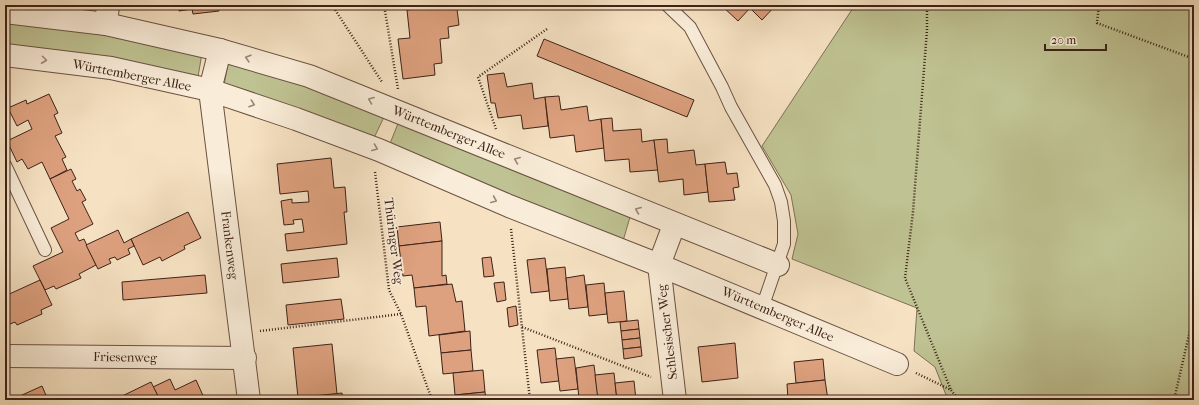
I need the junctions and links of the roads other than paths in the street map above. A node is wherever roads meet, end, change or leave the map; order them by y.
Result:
1 (667, 5) edge
2 (5, 12) edge
3 (107, 14) edge
4 (220, 50) junction
5 (5, 55) edge
6 (210, 90) junction
7 (5, 165) edge
8 (674, 225) junction
9 (45, 250) dead end
10 (659, 265) junction
11 (778, 266) junction
12 (762, 308) junction
13 (5, 356) edge
14 (245, 358) junction
15 (897, 364) road end
16 (674, 393) edge
17 (249, 400) edge

1 - 11 lane
2 - 3 street, Württemberger Allee
3 - 4 street, Württemberger Allee
4 - 6 street, Württemberger Allee
8 -> 4 street, Württemberger Allee
5 -> 6 street, Württemberger Allee
6 -> 10 street, Württemberger Allee
6 - 14 street, Frankenweg
7 - 9 lane
8 - 10 street
8 - 11 street, Württemberger Allee
10 - 12 street, Württemberger Allee
10 - 16 street, Schlesischer Weg
11 - 12 lane
12 - 15 street, Württemberger Allee
13 - 14 street, Friesenweg
14 - 17 street, Frankenweg

